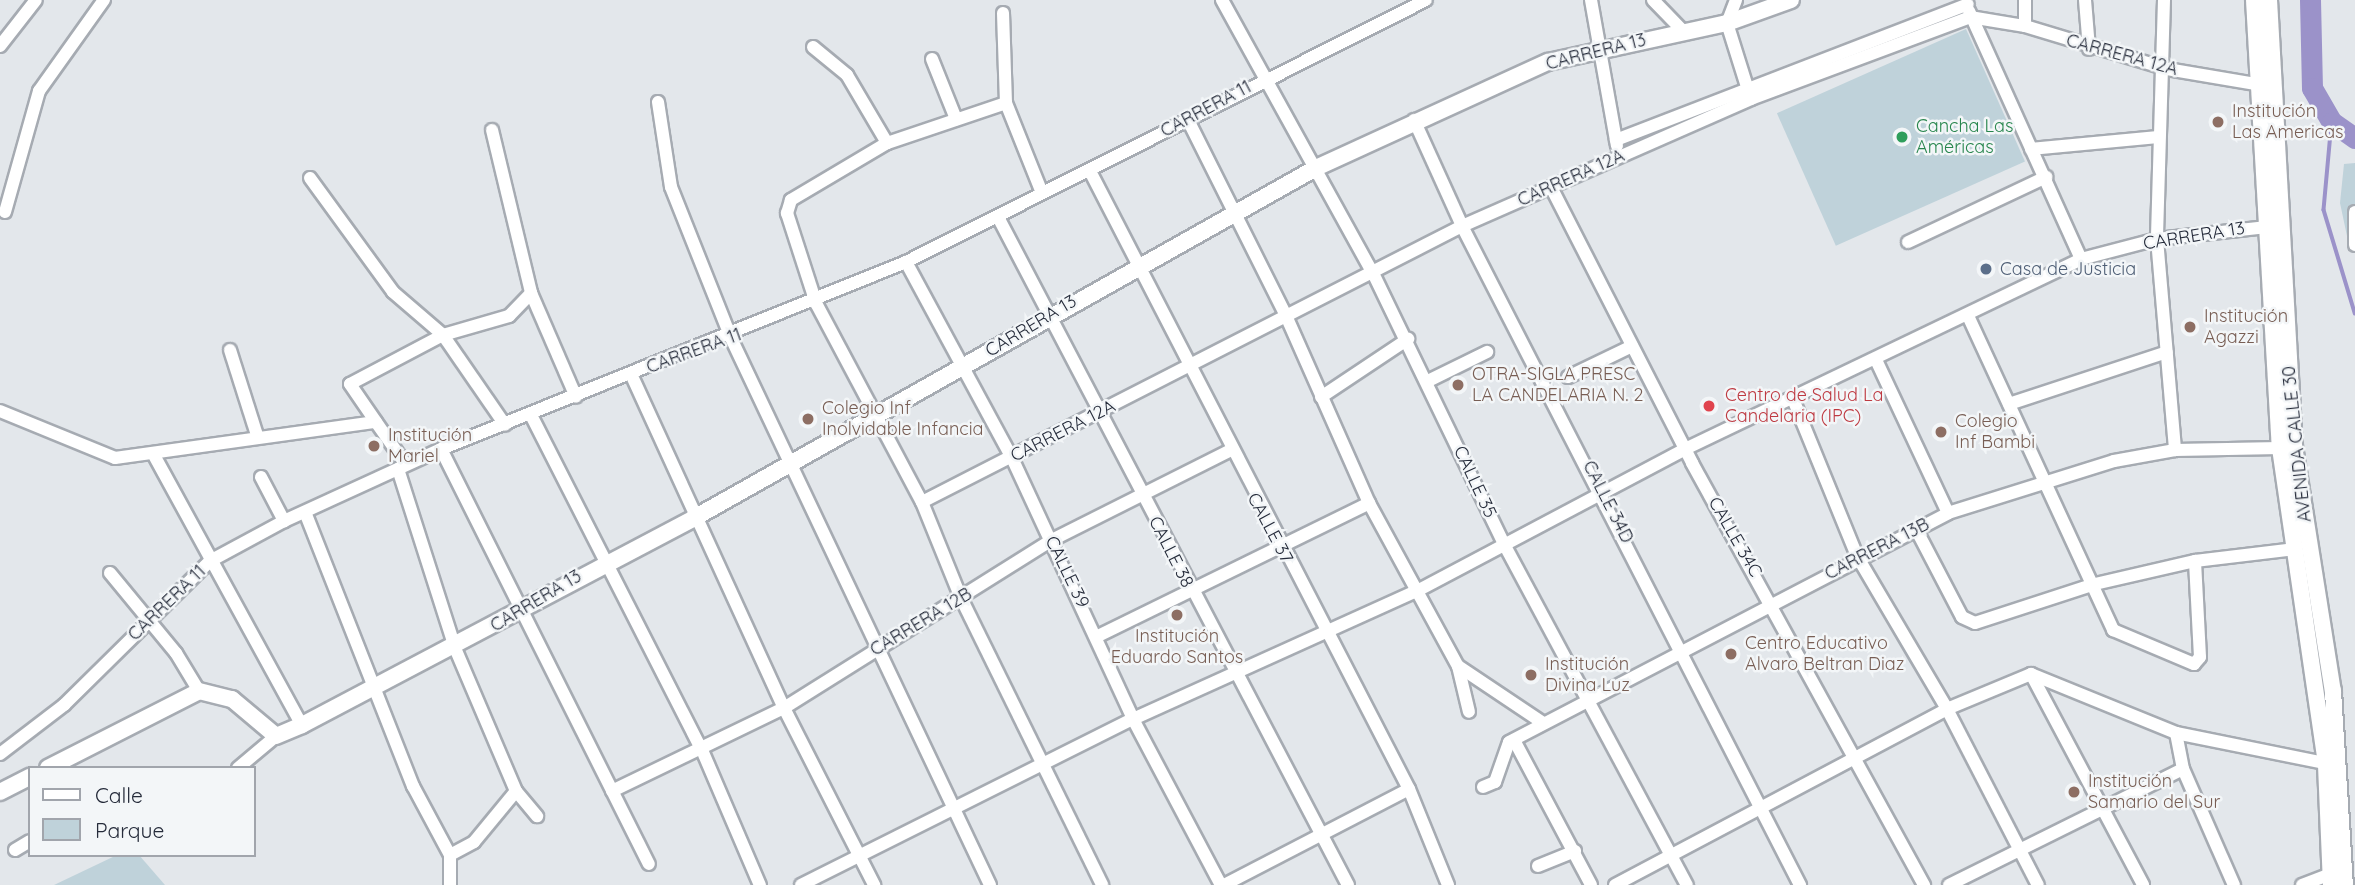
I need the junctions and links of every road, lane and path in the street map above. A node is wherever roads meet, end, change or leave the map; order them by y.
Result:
1 (36, 0) edge
2 (104, 0) edge
3 (1222, 0) edge
4 (1426, 0) edge
5 (1591, 0) edge
6 (1653, 0) edge
7 (1735, 0) edge
8 (1791, 0) edge
9 (2025, 0) edge
10 (2085, 0) edge
11 (2164, 0) edge
12 (2254, 0) edge
13 (2269, 0) edge
14 (1969, 7) edge
15 (1003, 13) dead end
16 (1727, 23) junction
17 (2025, 26) junction
18 (1683, 31) junction
19 (0, 46) edge
20 (813, 47) dead end
21 (1598, 48) junction
22 (2089, 49) junction
23 (932, 59) dead end
24 (2167, 69) junction
25 (1262, 79) junction
26 (2256, 84) junction
27 (1748, 90) junction
28 (658, 102) dead end
29 (1006, 103) junction
30 (1187, 118) junction
31 (956, 119) junction
32 (1415, 120) junction
33 (492, 130) dead end
34 (2157, 137) junction
35 (1616, 140) junction
36 (887, 143) junction
37 (2031, 149) junction
38 (1619, 156) junction
39 (1316, 168) junction
40 (1091, 173) junction
41 (310, 177) dead end
42 (2046, 177) junction
43 (1552, 187) junction
44 (1042, 193) junction
45 (1236, 211) junction
46 (5, 212) dead end
47 (2355, 212) edge
48 (998, 217) junction
49 (1462, 226) junction
50 (2274, 226) junction
51 (2157, 239) junction
52 (1908, 242) dead end
53 (2355, 245) edge
54 (2081, 259) junction
55 (906, 262) junction
56 (1141, 263) junction
57 (1373, 273) junction
58 (531, 293) junction
59 (816, 303) junction
60 (1046, 314) junction
61 (1287, 318) junction
62 (1969, 318) junction
63 (443, 334) junction
64 (731, 338) junction
65 (1408, 339) junction
66 (1632, 346) junction
67 (230, 350) dead end
68 (1487, 352) dead end
69 (2167, 352) junction
70 (1877, 362) junction
71 (965, 367) junction
72 (1191, 367) junction
73 (631, 374) junction
74 (1568, 377) dead end
75 (1428, 381) junction
76 (576, 397) junction
77 (1321, 397) junction
78 (1793, 399) junction
79 (2009, 404) junction
80 (0, 411) edge
81 (1098, 412) junction
82 (878, 414) junction
83 (531, 415) junction
84 (376, 422) junction
85 (505, 425) junction
86 (257, 435) junction
87 (2280, 448) junction
88 (441, 449) junction
89 (1685, 449) junction
90 (2175, 450) junction
91 (1229, 451) junction
92 (155, 457) junction
93 (1012, 458) junction
94 (788, 463) junction
95 (402, 467) junction
96 (261, 477) dead end
97 (2045, 484) junction
98 (1603, 491) junction
99 (1140, 493) junction
100 (922, 502) junction
101 (1369, 503) junction
102 (304, 512) junction
103 (1948, 513) junction
104 (694, 518) junction
105 (284, 521) junction
106 (1916, 529) junction
107 (1052, 540) junction
108 (1504, 544) junction
109 (1280, 547) junction
110 (2295, 549) junction
111 (1857, 556) junction
112 (210, 561) junction
113 (603, 561) junction
114 (2195, 561) junction
115 (110, 573) dead end
116 (2095, 583) junction
117 (1419, 590) junction
118 (1191, 592) junction
119 (961, 598) junction
120 (1774, 604) junction
121 (524, 610) junction
122 (149, 619) junction
123 (1326, 633) junction
124 (1098, 636) junction
125 (455, 648) junction
126 (875, 650) junction
127 (1686, 653) junction
128 (1458, 666) junction
129 (1236, 674) junction
130 (2031, 674) junction
131 (379, 689) junction
132 (199, 691) junction
133 (1586, 701) junction
134 (785, 708) junction
135 (1947, 709) junction
136 (1469, 712) dead end
137 (1133, 719) junction
138 (1543, 723) junction
139 (302, 725) junction
140 (2175, 733) junction
141 (276, 736) junction
142 (1510, 743) junction
143 (702, 750) junction
144 (0, 754) edge
145 (1853, 762) junction
146 (1042, 764) junction
147 (2331, 765) junction
148 (52, 766) edge
149 (240, 766) edge
150 (2183, 769) junction
151 (28, 778) edge
152 (1483, 787) dead end
153 (1409, 789) junction
154 (516, 791) junction
155 (612, 791) junction
156 (0, 792) edge
157 (1763, 807) junction
158 (2103, 807) junction
159 (951, 811) junction
160 (537, 816) dead end
161 (1320, 839) junction
162 (28, 842) edge
163 (15, 850) dead end
164 (2020, 850) junction
165 (1575, 851) junction
166 (1669, 853) junction
167 (860, 854) junction
168 (450, 855) junction
169 (649, 864) dead end
170 (1538, 866) dead end
171 (2330, 879) edge
172 (450, 885) edge
173 (760, 885) edge
174 (801, 885) edge
175 (874, 885) edge
176 (990, 885) edge
177 (1102, 885) edge
178 (1223, 885) edge
179 (1348, 885) edge
180 (1448, 885) edge
181 (1591, 885) edge
182 (1615, 885) edge
183 (1687, 885) edge
184 (1800, 885) edge
185 (1924, 885) edge
186 (1949, 885) edge
187 (2038, 885) edge
188 (2143, 885) edge
189 (2234, 885) edge
190 (2302, 885) edge
191 (2345, 885) edge

1 - 19 street
2 - 46 street
3 - 25 street, CALLE 35
4 - 25 street, CARRERA 11
5 - 21 street
6 - 18 street
7 - 16 street
8 - 16 street, CARRERA 13
9 - 17 street
10 - 22 street
11 - 24 street
12 - 26 street, AVENIDA CALLE 30
13 - 50 street, AVENIDA CALLE 30
14 - 17 street, CARRERA 12A
14 - 27 street
14 - 37 street
14 - 38 street, CARRERA 12A
15 - 29 street
16 - 18 street, CARRERA 13
16 - 27 street
17 - 22 street, CARRERA 12A
18 - 21 street, CARRERA 13
20 - 36 street
21 - 32 street, CARRERA 13
21 - 35 street
22 - 24 street, CARRERA 12A
23 - 31 street
24 - 26 street, CARRERA 12A
24 - 34 street
25 - 30 street, CARRERA 11
25 - 39 street, CALLE 35
26 - 50 street, AVENIDA CALLE 30
27 - 35 street
28 - 64 street
29 - 31 street
29 - 44 street
30 - 40 street, CARRERA 11
30 - 45 street
31 - 36 street
32 - 39 street, CARRERA 13
32 - 49 street, CALLE 34D
33 - 58 street
34 - 37 street
34 - 51 street
35 - 38 street
36 - 59 street
37 - 42 street
38 - 43 street, CARRERA 12A
39 - 45 street, CARRERA 13
39 - 57 street, CALLE 35
40 - 44 street, CARRERA 11
40 - 56 street, CALLE 37
41 - 63 street
42 - 52 street
42 - 54 street
43 - 49 street, CARRERA 12A
43 - 66 street, CALLE 34C
44 - 48 street, CARRERA 11
45 - 56 street, CARRERA 13
45 - 61 street
47 - 53 street
48 - 55 street, CARRERA 11
48 - 60 street, CALLE 38
49 - 57 street, CARRERA 12A
49 - 98 street, CALLE 34D
50 - 51 street, CARRERA 13
50 - 87 street, AVENIDA CALLE 30
50 - 147 street, AVENIDA CALLE 30
51 - 54 street, CARRERA 13
51 - 69 street
54 - 62 street, CARRERA 13
55 - 59 street, CARRERA 11
55 - 71 street, CALLE 39
56 - 60 street, CARRERA 13
56 - 72 street, CALLE 37
57 - 61 street, CARRERA 12A
57 - 65 street, CALLE 35
58 - 63 street
58 - 76 street
59 - 64 street, CARRERA 11
59 - 82 street
60 - 71 street, CARRERA 13
60 - 81 street, CALLE 38
61 - 72 street, CARRERA 12A
61 - 77 street
62 - 70 street, CARRERA 13
62 - 79 street
63 - 84 street
63 - 85 street
64 - 73 street, CARRERA 11
64 - 94 street
65 - 75 street, CALLE 35
65 - 77 street
66 - 74 street
66 - 89 street, CALLE 34C
67 - 86 street
68 - 75 street
69 - 79 street
69 - 90 street
70 - 78 street, CARRERA 13
70 - 103 street
71 - 82 street, CARRERA 13
71 - 93 street, CALLE 39
72 - 81 street, CARRERA 12A
72 - 91 street, CALLE 37
73 - 76 street, CARRERA 11
73 - 104 street
75 - 108 street, CALLE 35
76 - 83 street, CARRERA 11
77 - 101 street
78 - 89 street, CARRERA 13
78 - 111 street
79 - 97 street
80 - 92 street
81 - 93 street, CARRERA 12A
81 - 99 street, CALLE 38
82 - 94 street, CARRERA 13
82 - 100 street
83 - 85 street, CARRERA 11
83 - 113 street
84 - 86 street
84 - 95 street
85 - 88 street, CARRERA 11
86 - 92 street
87 - 90 street, CARRERA 13B
87 - 110 street, AVENIDA CALLE 30
88 - 95 street, CARRERA 11
88 - 121 street
89 - 98 street, CARRERA 13
89 - 120 street, CALLE 34C
90 - 97 street, CARRERA 13B
91 - 99 street, CARRERA 12B
91 - 109 street, CALLE 37
92 - 112 street
93 - 100 street, CARRERA 12A
93 - 107 street, CALLE 39
94 - 104 street, CARRERA 13
94 - 126 street
95 - 102 street, CARRERA 11
95 - 125 street
96 - 105 street
97 - 103 street, CARRERA 13B
97 - 116 street
98 - 108 street, CARRERA 13
98 - 127 street, CALLE 34D
99 - 107 street, CARRERA 12B
99 - 118 street, CALLE 38
100 - 119 street
101 - 109 street
101 - 117 street
102 - 105 street, CARRERA 11
102 - 131 street
103 - 106 street, CARRERA 13B
104 - 113 street, CARRERA 13
104 - 134 street
105 - 112 street, CARRERA 11
106 - 111 street, CARRERA 13B
106 - 116 street
107 - 119 street, CARRERA 12B
107 - 124 street, CALLE 39
108 - 117 street, CARRERA 13
108 - 133 street, CALLE 35
109 - 118 street
109 - 123 street, CALLE 37
110 - 114 street
110 - 147 street, AVENIDA CALLE 30
111 - 120 street, CARRERA 13B
111 - 135 street
112 - 122 street, CARRERA 11
112 - 139 street
113 - 121 street, CARRERA 13
113 - 143 street
114 - 116 street
114 - 116 street
115 - 122 street
117 - 123 street, CARRERA 13
117 - 128 street
118 - 124 street
118 - 129 street, CALLE 38
119 - 126 street, CARRERA 12B
119 - 146 street
120 - 127 street, CARRERA 13B
120 - 145 street, CALLE 34C
121 - 125 street, CARRERA 13
121 - 155 street
122 - 132 street
122 - 144 street, CARRERA 11
123 - 129 street, CARRERA 13
123 - 153 street, CALLE 37
124 - 137 street, CALLE 39
125 - 131 street, CARRERA 13
125 - 154 street
126 - 134 street, CARRERA 12B
126 - 159 street
127 - 133 street, CARRERA 13B
127 - 157 street, CALLE 34D
128 - 136 street
128 - 138 street
129 - 137 street, CARRERA 13
129 - 161 street, CALLE 38
130 - 135 street
130 - 140 street
130 - 158 street
131 - 139 street, CARRERA 13
131 - 168 street
132 - 141 street
132 - 148 street
133 - 138 street, CARRERA 13B
133 - 166 street, CALLE 35
134 - 143 street, CARRERA 12B
134 - 167 street
135 - 145 street
135 - 164 street
137 - 146 street, CARRERA 13
137 - 178 street, CALLE 39
138 - 142 street, CARRERA 13B
139 - 141 street, CARRERA 13
140 - 147 street
140 - 150 street
141 - 149 street
142 - 152 street
142 - 165 street
143 - 155 street, CARRERA 12B
143 - 173 street
145 - 157 street
145 - 185 street, CALLE 34C
146 - 159 street, CARRERA 13
146 - 177 street
147 - 171 street, AVENIDA CALLE 30
147 - 191 street, AVENIDA CALLE 30
150 - 158 street
150 - 189 street
151 - 156 street
153 - 161 street
153 - 180 street, CALLE 37
154 - 160 street
154 - 168 street
155 - 169 street
157 - 166 street
157 - 184 street, CALLE 34D
158 - 164 street
158 - 188 street
159 - 167 street, CARRERA 13
159 - 176 street
161 - 178 street
161 - 179 street, CALLE 38
162 - 163 street
164 - 186 street
164 - 187 street
165 - 170 street
165 - 181 street
166 - 182 street
166 - 183 street, CALLE 35
167 - 174 street
167 - 175 street
168 - 172 street
171 - 190 street

